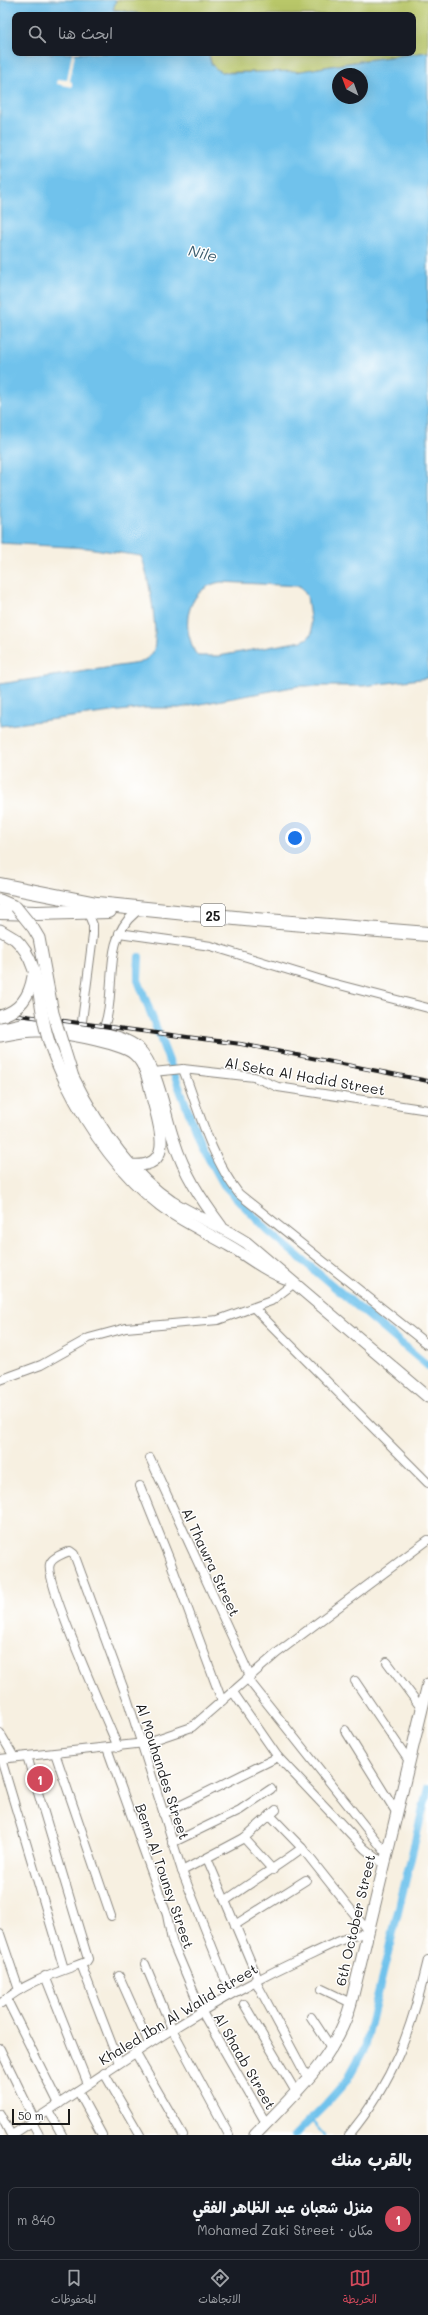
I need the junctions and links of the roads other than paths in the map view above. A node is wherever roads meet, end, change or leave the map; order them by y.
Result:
1 (0, 885) edge
2 (0, 900) edge
3 (0, 912) edge
4 (88, 913) junction
5 (135, 913) junction
6 (0, 930) edge
7 (118, 933) junction
8 (428, 934) edge
9 (428, 939) edge
10 (34, 971) junction
11 (428, 1008) edge
12 (0, 1016) edge
13 (0, 1028) edge
14 (81, 1029) junction
15 (102, 1032) junction
16 (0, 1036) edge
17 (180, 1069) junction
18 (158, 1072) junction
19 (69, 1079) junction
20 (428, 1110) edge
21 (131, 1165) junction
22 (223, 1228) junction
23 (289, 1281) junction
24 (254, 1308) junction
25 (428, 1345) edge
26 (0, 1380) edge
27 (428, 1397) edge
28 (150, 1458) dead end
29 (428, 1483) edge
30 (140, 1486) dead end
31 (428, 1540) edge
32 (386, 1662) dead end
33 (249, 1677) junction
34 (355, 1681) dead end
35 (428, 1684) edge
36 (233, 1692) junction
37 (222, 1701) junction
38 (422, 1709) junction
39 (345, 1730) dead end
40 (0, 1733) edge
41 (142, 1744) junction
42 (118, 1747) junction
43 (107, 1748) junction
44 (55, 1753) junction
45 (27, 1756) junction
46 (14, 1757) junction
47 (278, 1757) junction
48 (0, 1759) edge
49 (410, 1761) junction
50 (271, 1789) dead end
51 (396, 1812) junction
52 (163, 1814) junction
53 (244, 1838) junction
54 (172, 1843) junction
55 (302, 1848) junction
56 (207, 1858) junction
57 (385, 1858) junction
58 (273, 1870) junction
59 (182, 1871) junction
60 (306, 1880) dead end
61 (225, 1901) junction
62 (111, 1916) dead end
63 (235, 1925) junction
64 (367, 1932) junction
65 (0, 1934) edge
66 (428, 1960) edge
67 (81, 1964) junction
68 (145, 1964) dead end
69 (64, 1969) junction
70 (426, 1975) edge
71 (45, 1976) junction
72 (119, 1976) dead end
73 (256, 1980) junction
74 (322, 1989) dead end
75 (18, 1990) junction
76 (231, 1994) junction
77 (3, 2001) edge
78 (351, 2003) junction
79 (244, 2004) dead end
80 (202, 2012) junction
81 (311, 2017) dead end
82 (172, 2029) junction
83 (149, 2043) junction
84 (0, 2048) edge
85 (332, 2049) junction
86 (135, 2052) junction
87 (119, 2063) junction
88 (104, 2073) junction
89 (308, 2079) junction
90 (88, 2084) junction
91 (78, 2091) junction
92 (296, 2092) junction
93 (59, 2104) junction
94 (49, 2111) junction
95 (0, 2114) edge
96 (34, 2121) junction
97 (266, 2123) junction
98 (13, 2135) edge
99 (39, 2135) edge
100 (62, 2135) edge
101 (102, 2135) edge
102 (140, 2135) edge
103 (183, 2135) edge
104 (229, 2135) edge
105 (255, 2135) edge
106 (349, 2135) edge

1 - 8 highway, 25
2 - 19 main road, bridge
3 - 4 highway, 25
4 - 5 highway, 25
4 - 14 street
5 - 7 street
5 - 9 highway, 25
6 - 10 main road, bridge
7 - 11 street
7 - 15 street
10 - 12 main road, bridge
10 - 19 main road, bridge
13 - 14 main road
14 - 15 main road
15 - 18 main road
16 - 21 main road
17 - 18 street, Al Seka Al Hadid Street
17 - 20 street, Al Seka Al Hadid Street
17 - 25 street
18 - 22 main road
19 - 21 main road
19 - 23 main road
21 - 22 main road
22 - 23 main road
23 - 24 street
23 - 27 main road
24 - 26 street
24 - 29 street
28 - 33 street, Al Thawra Street
30 - 37 street
31 - 33 street
32 - 38 street
33 - 36 street
33 - 57 street, Al Thawra Street
34 - 49 street
35 - 38 main road, 6th October Street
36 - 37 street
36 - 47 street
37 - 41 street
38 - 49 main road, 6th October Street
39 - 51 street
40 - 46 street
41 - 42 street
41 - 42 street, Al Mouhandes Street
41 - 52 street, Al Mouhandes Street
42 - 43 street
43 - 44 street
43 - 80 street, Berm Al Tounsy Street
44 - 45 street
44 - 62 street
45 - 46 street
45 - 67 street
46 - 48 street
47 - 52 street
47 - 57 street
48 - 69 street
49 - 51 main road, 6th October Street
50 - 54 street
51 - 57 main road, 6th October Street
52 - 54 street, Al Mouhandes Street
53 - 55 street
53 - 56 street
53 - 58 street
54 - 59 street, Al Mouhandes Street
55 - 58 street
55 - 64 street
56 - 59 street
56 - 61 street
57 - 64 main road, 6th October Street
58 - 61 street
59 - 76 street, Al Mouhandes Street
60 - 63 street
61 - 63 street
63 - 73 street
64 - 73 street, Khaled Ibn Al Walid Street
64 - 78 main road, 6th October Street
65 - 75 street
66 - 70 street
67 - 69 street
67 - 87 street
68 - 82 street
69 - 71 street
70 - 106 street
71 - 75 street
71 - 90 street
72 - 83 street
73 - 76 street, Khaled Ibn Al Walid Street
73 - 89 street
74 - 78 street
75 - 77 street
76 - 80 street, Khaled Ibn Al Walid Street
77 - 93 street
78 - 85 main road, 6th October Street
79 - 92 street
80 - 82 street, Khaled Ibn Al Walid Street
80 - 97 street, Al Shaab Street
81 - 85 street
82 - 83 street, Khaled Ibn Al Walid Street
82 - 104 street
83 - 86 street, Khaled Ibn Al Walid Street
84 - 96 street
85 - 89 main road, 6th October Street
86 - 87 street, Khaled Ibn Al Walid Street
86 - 103 street
87 - 88 street, Khaled Ibn Al Walid Street
88 - 90 street, Khaled Ibn Al Walid Street
88 - 102 street
89 - 92 main road, 6th October Street
90 - 91 street, Khaled Ibn Al Walid Street
91 - 93 street, Khaled Ibn Al Walid Street
91 - 101 street
92 - 97 main road, 6th October Street
93 - 94 street, Khaled Ibn Al Walid Street
94 - 96 street, Khaled Ibn Al Walid Street
94 - 100 street
95 - 98 street
96 - 98 street, Khaled Ibn Al Walid Street
96 - 99 street
97 - 105 main road, 6th October Street

